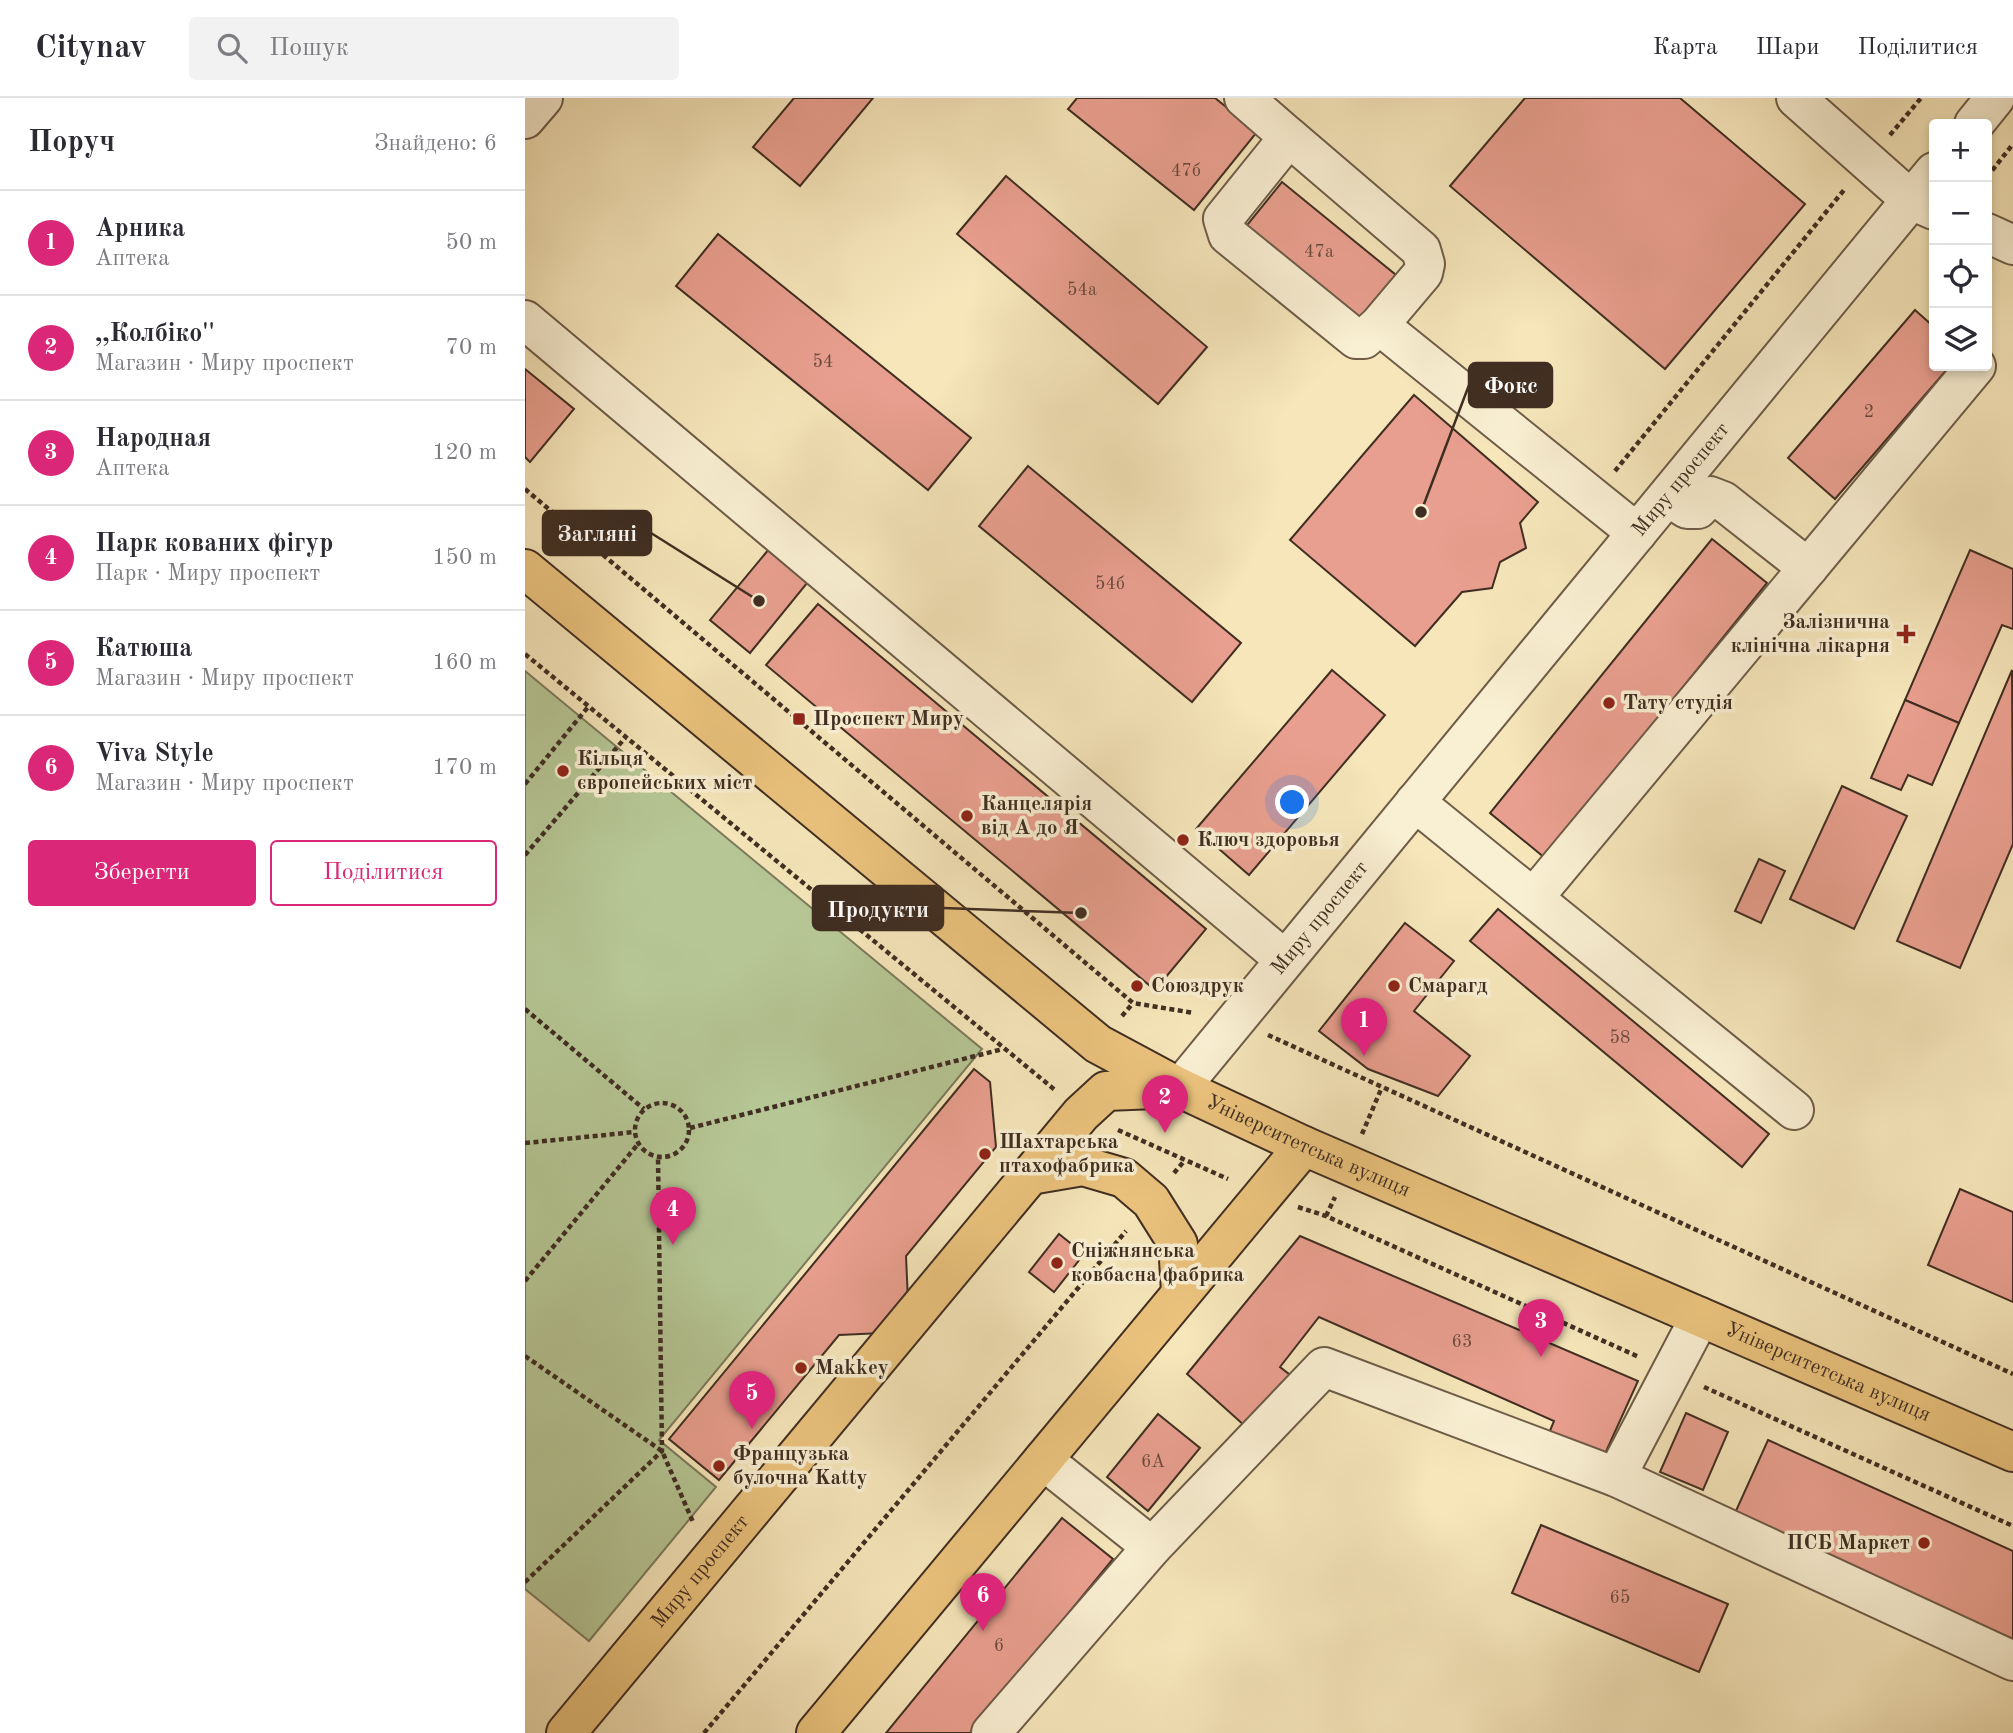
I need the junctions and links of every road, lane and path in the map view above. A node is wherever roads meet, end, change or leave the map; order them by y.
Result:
1 (543, 98) edge
2 (1244, 98) edge
3 (1796, 98) edge
4 (1921, 98) edge
5 (1995, 98) edge
6 (525, 119) edge
7 (1978, 119) edge
8 (1289, 137) junction
9 (2013, 144) edge
10 (1867, 161) junction
11 (1992, 171) edge
12 (1927, 194) edge
13 (1992, 235) edge
14 (2013, 244) edge
15 (525, 320) edge
16 (1380, 325) junction
17 (1972, 371) edge
18 (1668, 497) junction
19 (1594, 498) junction
20 (1637, 533) junction
21 (1808, 568) junction
22 (525, 569) edge
23 (525, 654) edge
24 (625, 738) dead end
25 (525, 784) edge
26 (1415, 802) junction
27 (525, 855) edge
28 (1534, 897) junction
29 (1284, 959) junction
30 (525, 1009) edge
31 (1004, 1048) dead end
32 (1180, 1088) junction
33 (644, 1108) junction
34 (1794, 1110) dead end
35 (690, 1128) junction
36 (635, 1132) junction
37 (525, 1143) edge
38 (638, 1143) junction
39 (1304, 1146) junction
40 (658, 1157) junction
41 (1185, 1160) dead end
42 (1030, 1175) junction
43 (1151, 1201) junction
44 (525, 1281) edge
45 (1181, 1292) junction
46 (1700, 1317) junction
47 (525, 1356) edge
48 (662, 1451) junction
49 (2013, 1452) edge
50 (1043, 1460) junction
51 (1616, 1477) junction
52 (697, 1529) dead end
53 (1152, 1547) junction
54 (525, 1582) edge
55 (2013, 1661) edge
56 (566, 1733) edge
57 (704, 1733) edge
58 (816, 1733) edge
59 (991, 1733) edge

1 - 6 street
2 - 8 street
3 - 10 street
4 - 10 path
5 - 7 street
8 - 16 street
8 - 16 street
9 - 11 path
10 - 12 street
10 - 19 path
12 - 18 street, Миру проспект
13 - 14 street
15 - 29 street
16 - 19 street
17 - 21 street
18 - 20 street, Миру проспект
18 - 21 street
19 - 20 street
20 - 26 street, Миру проспект
21 - 28 street
22 - 32 main road, Університетська вулиця
23 - 25 path
24 - 27 path
26 - 28 street
26 - 29 street, Миру проспект
28 - 34 street
29 - 32 street, Миру проспект
30 - 33 path
31 - 35 path
32 - 39 main road, Університетська вулиця
32 - 42 main road, Миру проспект
33 - 35 path
33 - 36 path
35 - 40 path
36 - 37 path
36 - 38 path
38 - 40 path
38 - 44 path
39 - 45 main road
39 - 46 main road, Університетська вулиця
40 - 48 path
41 - 43 path
42 - 43 main road
42 - 56 main road, Миру проспект
43 - 45 main road
43 - 57 path
45 - 50 main road
46 - 49 main road, Університетська вулиця
46 - 51 street
47 - 48 path
48 - 52 path
48 - 54 path
50 - 53 street
50 - 58 main road
51 - 53 street
51 - 55 street
53 - 59 street

